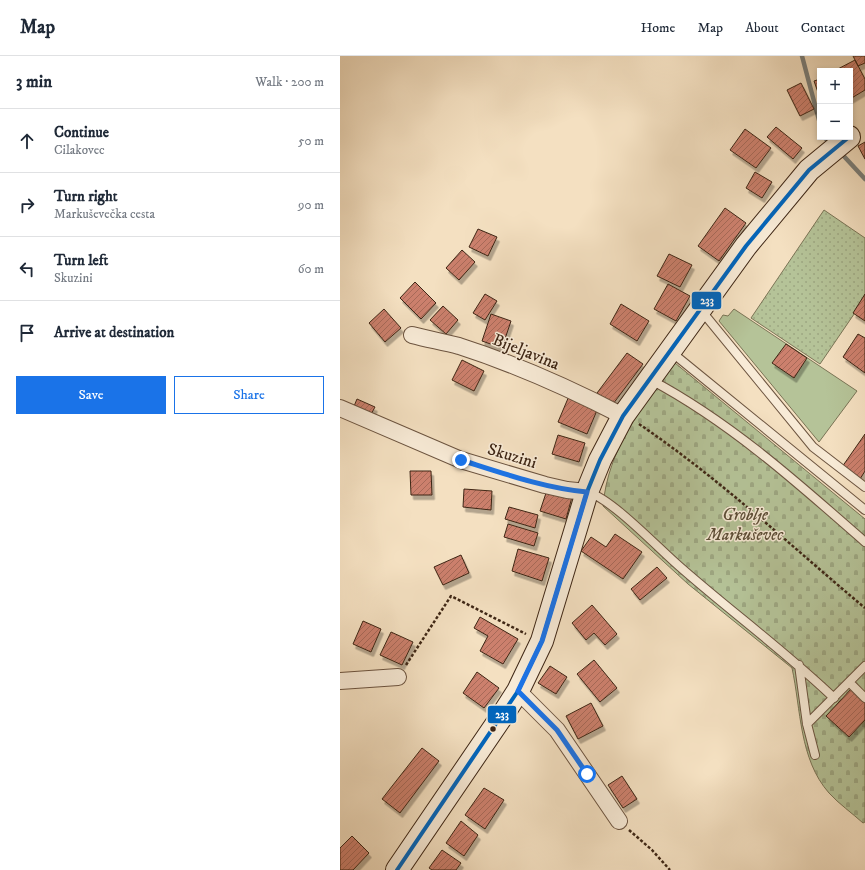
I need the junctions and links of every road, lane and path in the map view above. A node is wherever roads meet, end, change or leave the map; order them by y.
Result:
1 (865, 126) edge
2 (841, 143) edge
3 (700, 309) junction
4 (412, 335) dead end
5 (670, 351) junction
6 (649, 379) junction
7 (340, 408) edge
8 (629, 419) junction
9 (865, 487) edge
10 (587, 492) junction
11 (865, 510) edge
12 (865, 542) edge
13 (865, 608) edge
14 (542, 641) junction
15 (800, 665) junction
16 (865, 666) edge
17 (398, 677) joint
18 (340, 680) edge
19 (849, 682) junction
20 (518, 691) junction
21 (834, 698) junction
22 (865, 698) edge
23 (807, 724) junction
24 (815, 755) dead end
25 (619, 821) joint
26 (397, 870) edge
27 (670, 870) edge

1 - 2 main road
2 - 3 main road
3 - 5 main road
3 - 9 lane
4 - 8 street, Bijeljavina
5 - 6 main road
5 - 11 lane
6 - 8 main road
6 - 12 lane
7 - 10 street, Skuzini
8 - 10 main road
8 - 13 path
10 - 14 main road
10 - 15 lane
14 - 17 path
14 - 20 main road
15 - 21 lane
15 - 23 lane
16 - 19 lane
17 - 18 street
19 - 21 lane
19 - 22 lane
20 - 25 street
20 - 26 main road
21 - 23 lane
23 - 24 lane
25 - 27 path

